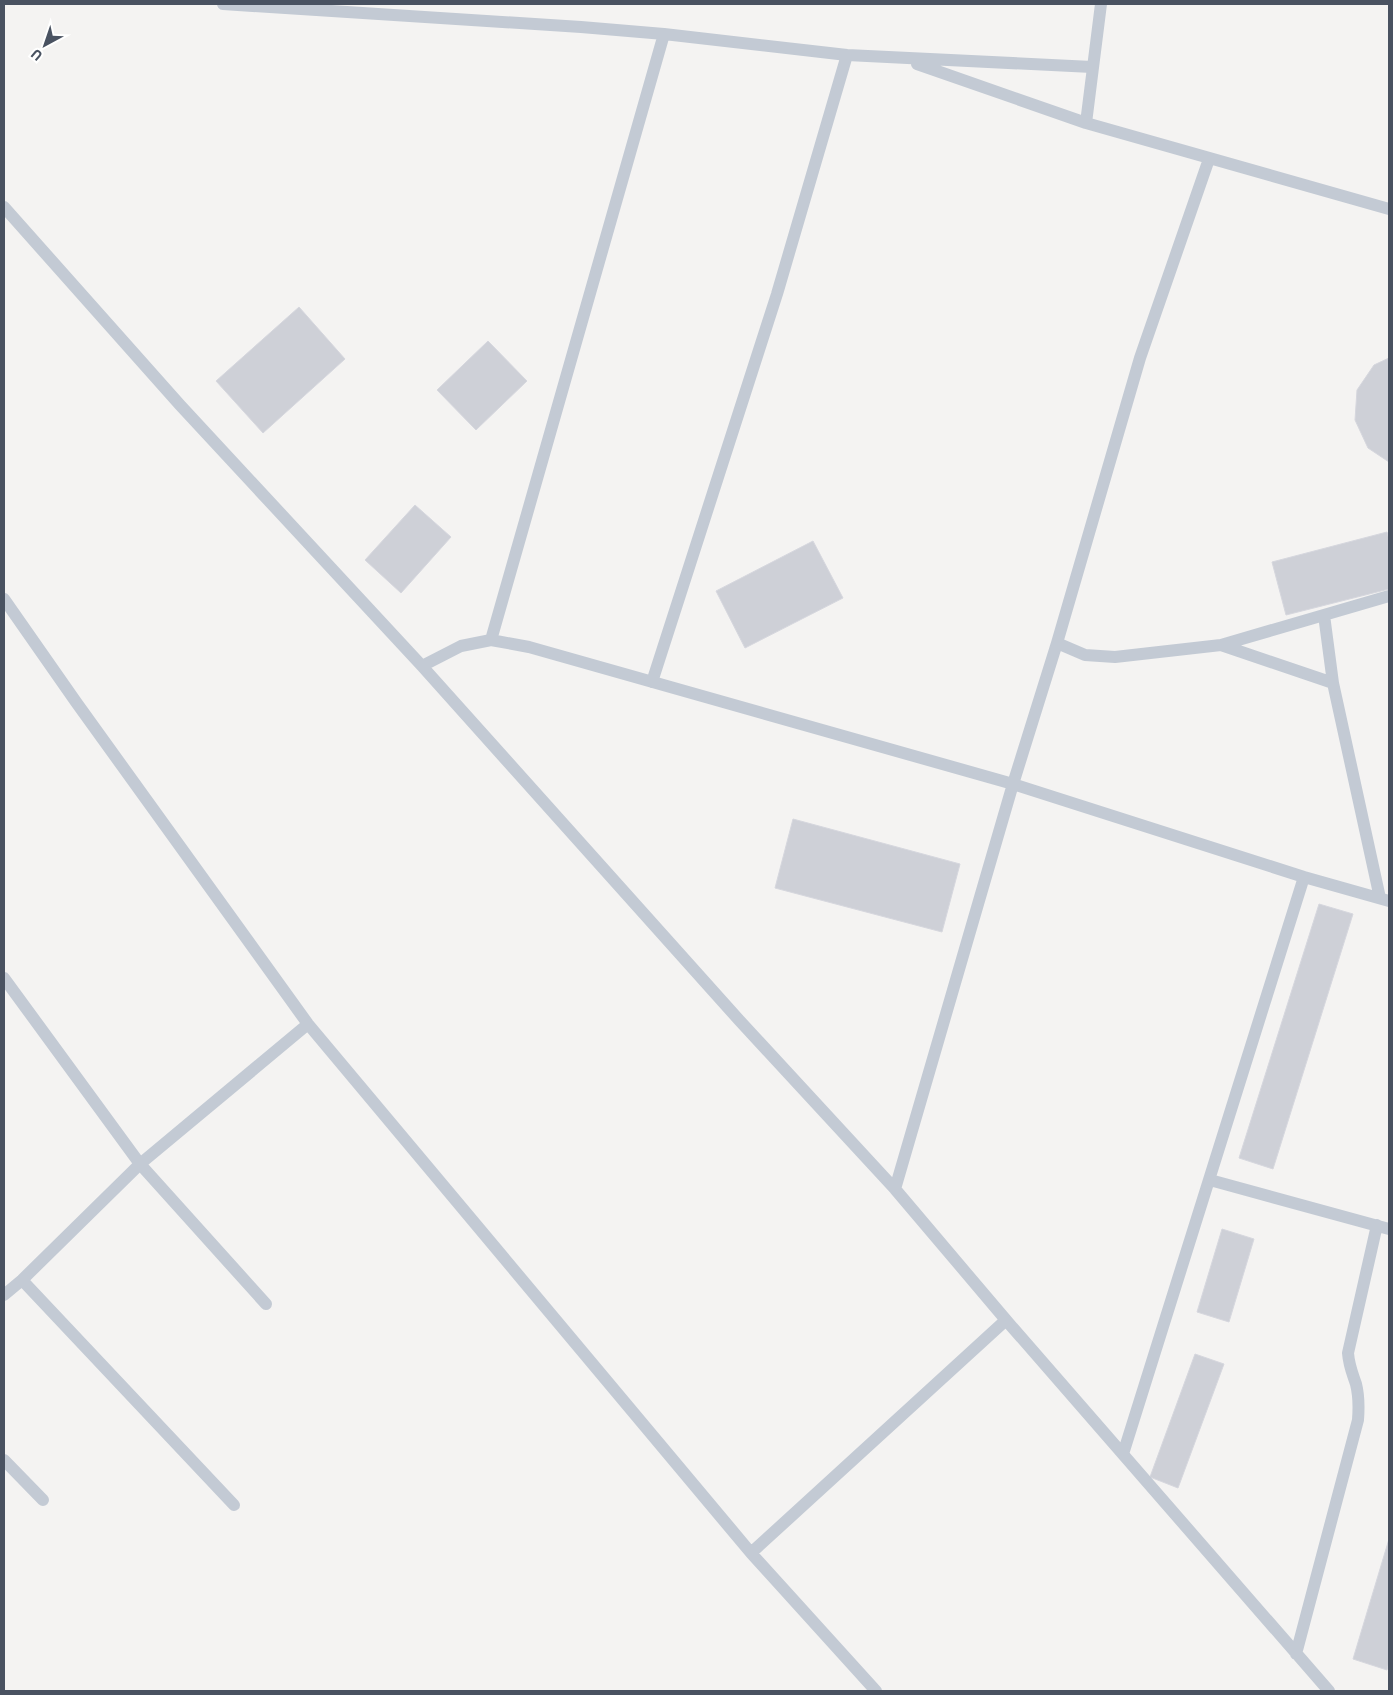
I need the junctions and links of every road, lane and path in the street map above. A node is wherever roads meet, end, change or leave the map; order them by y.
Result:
1 (223, 4) edge
2 (1100, 4) edge
3 (664, 34) junction
4 (847, 56) junction
5 (903, 59) junction
6 (1092, 67) junction
7 (1086, 123) junction
8 (1209, 159) junction
9 (4, 207) edge
10 (1389, 209) edge
11 (1389, 596) edge
12 (4, 599) edge
13 (1324, 615) junction
14 (491, 640) junction
15 (1057, 643) junction
16 (1222, 645) junction
17 (422, 666) junction
18 (652, 682) junction
19 (1334, 683) junction
20 (1013, 784) junction
21 (1304, 877) junction
22 (1385, 900) edge
23 (4, 978) edge
24 (308, 1024) junction
25 (140, 1164) junction
26 (1210, 1180) junction
27 (895, 1190) junction
28 (1383, 1227) edge
29 (22, 1280) junction
30 (4, 1295) edge
31 (266, 1304) dead end
32 (1006, 1320) junction
33 (1123, 1454) junction
34 (4, 1460) edge
35 (43, 1500) dead end
36 (234, 1504) dead end
37 (751, 1553) junction
38 (1296, 1654) junction
39 (876, 1691) edge
40 (1329, 1691) edge

1 - 3 lane
2 - 6 lane
3 - 4 lane
3 - 14 lane
4 - 5 lane
4 - 18 lane
5 - 6 lane
5 - 7 lane
6 - 7 lane
7 - 8 lane
8 - 10 lane
8 - 15 lane
9 - 17 lane
11 - 13 lane
12 - 24 lane
13 - 16 lane
13 - 19 lane
14 - 17 lane
14 - 18 lane
15 - 16 lane
15 - 20 lane
16 - 19 lane
17 - 27 lane
18 - 20 lane
19 - 22 lane
20 - 21 lane
20 - 27 lane
21 - 22 lane
21 - 26 lane
23 - 25 lane
24 - 25 lane
24 - 37 lane
25 - 29 lane
25 - 31 lane
26 - 28 lane
26 - 33 lane
27 - 32 lane
28 - 38 lane
29 - 30 lane
29 - 36 lane
32 - 33 lane
32 - 37 lane
33 - 38 lane
34 - 35 lane
37 - 39 lane
38 - 40 lane

